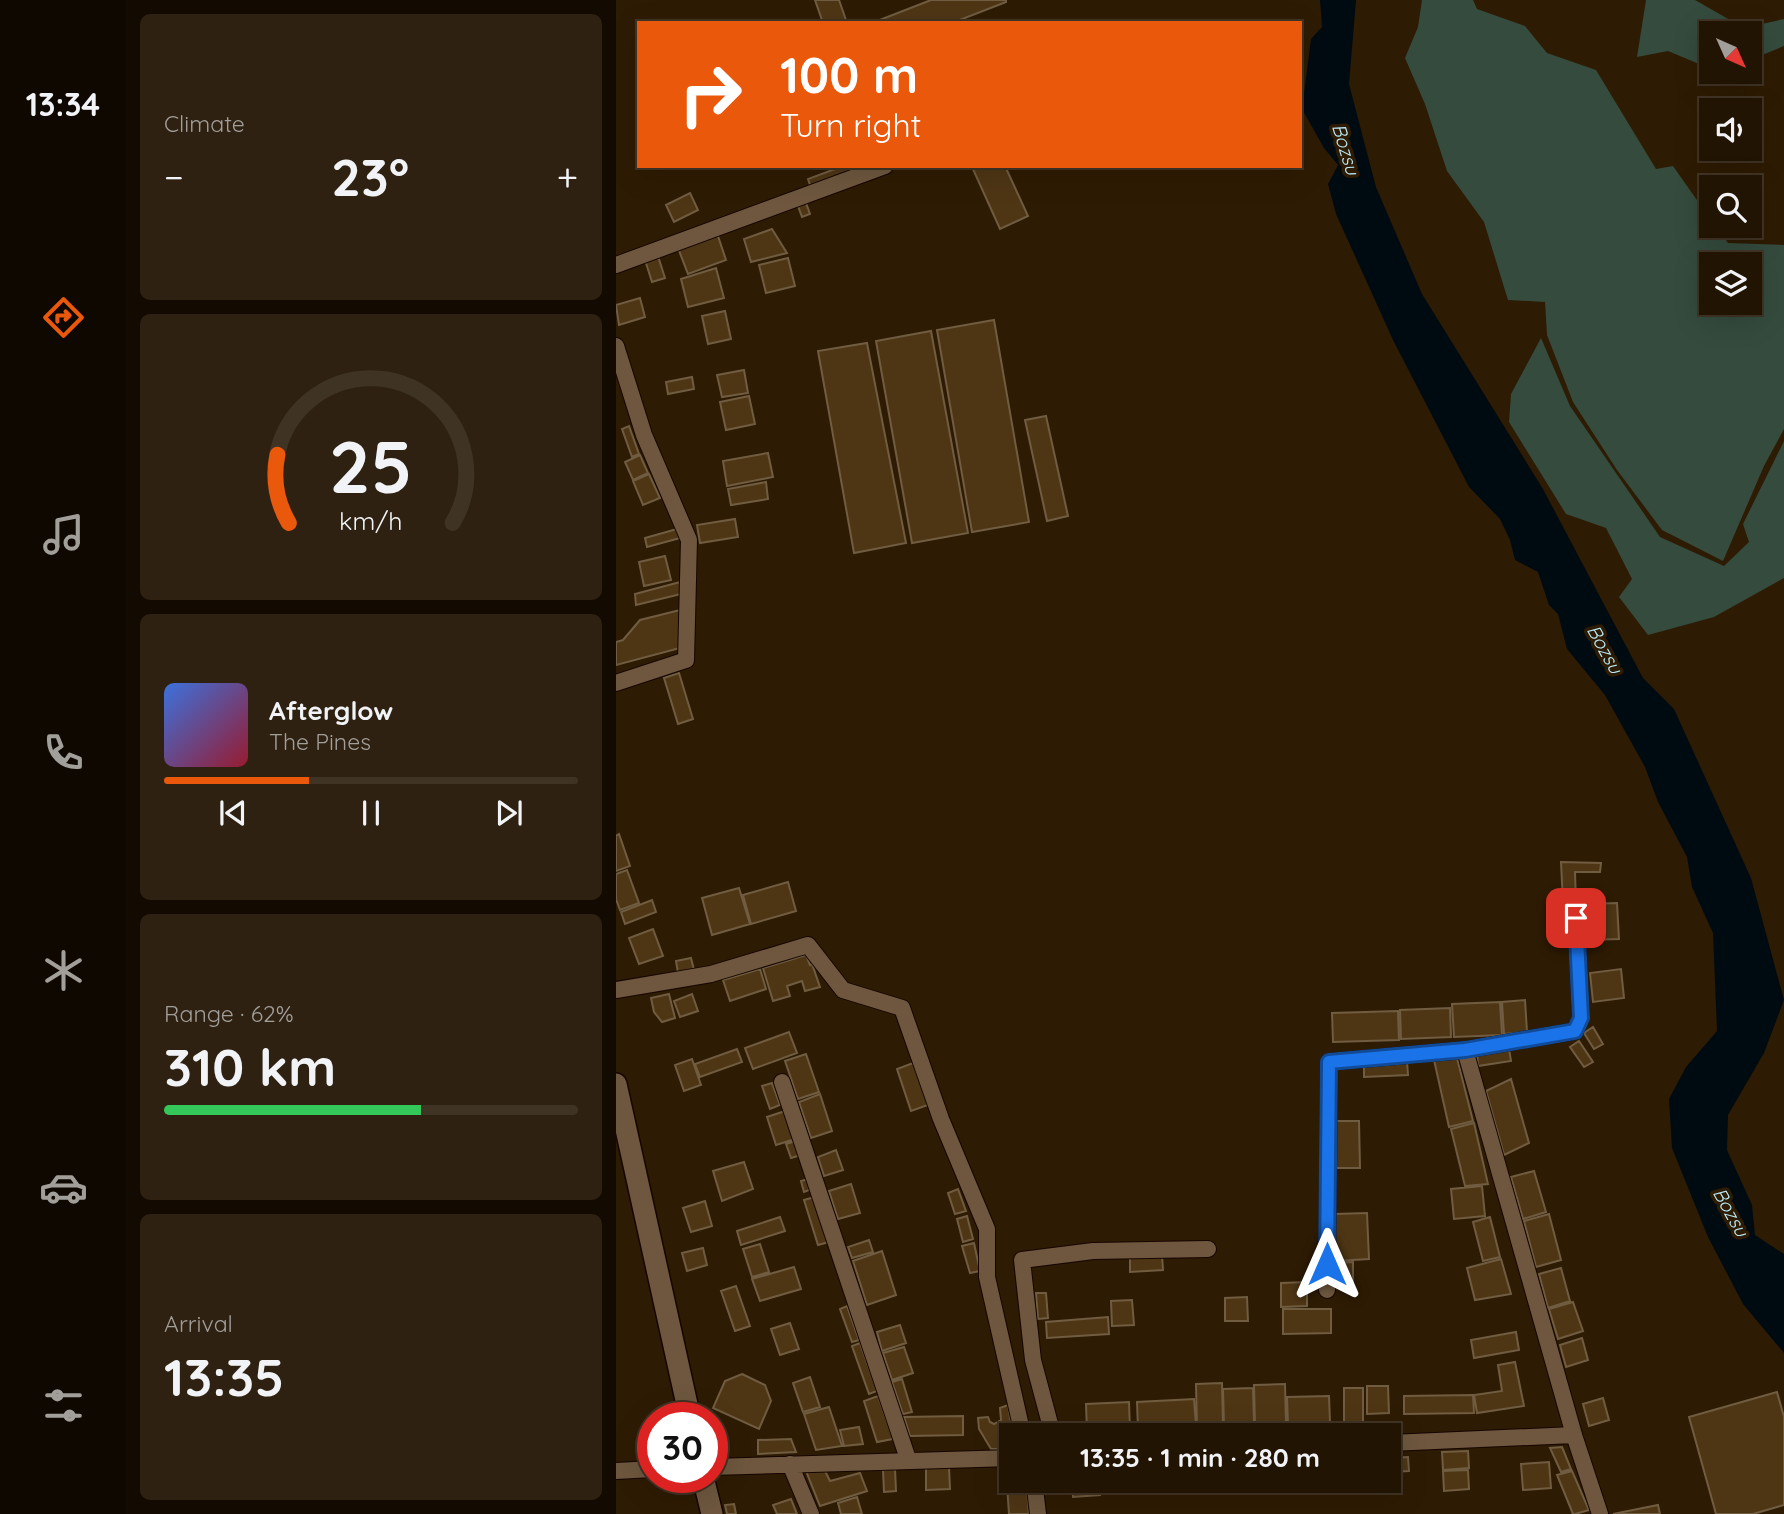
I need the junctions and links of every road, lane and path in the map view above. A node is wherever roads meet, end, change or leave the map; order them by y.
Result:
1 (880, 168) edge
2 (616, 265) edge
3 (616, 346) edge
4 (616, 683) edge
5 (1576, 918) dead end
6 (616, 990) edge
7 (1465, 1050) junction
8 (782, 1083) dead end
9 (616, 1084) edge
10 (1208, 1249) dead end
11 (1327, 1290) dead end
12 (686, 1402) edge
13 (1020, 1423) edge
14 (1050, 1423) edge
15 (1574, 1435) junction
16 (1401, 1443) edge
17 (999, 1458) edge
18 (908, 1459) junction
19 (790, 1464) junction
20 (728, 1466) edge
21 (637, 1470) edge
22 (616, 1471) edge
23 (707, 1493) edge
24 (1036, 1493) edge
25 (712, 1514) edge
26 (811, 1514) edge
27 (1038, 1514) edge
28 (1600, 1514) edge

1 - 2 street
3 - 4 street
5 - 7 street
6 - 13 street
7 - 11 street
7 - 15 street
8 - 18 street
9 - 12 street
10 - 14 street
15 - 16 street
15 - 28 street
17 - 18 street
18 - 19 street
19 - 20 street
19 - 26 street
21 - 22 street
23 - 25 street
24 - 27 street

